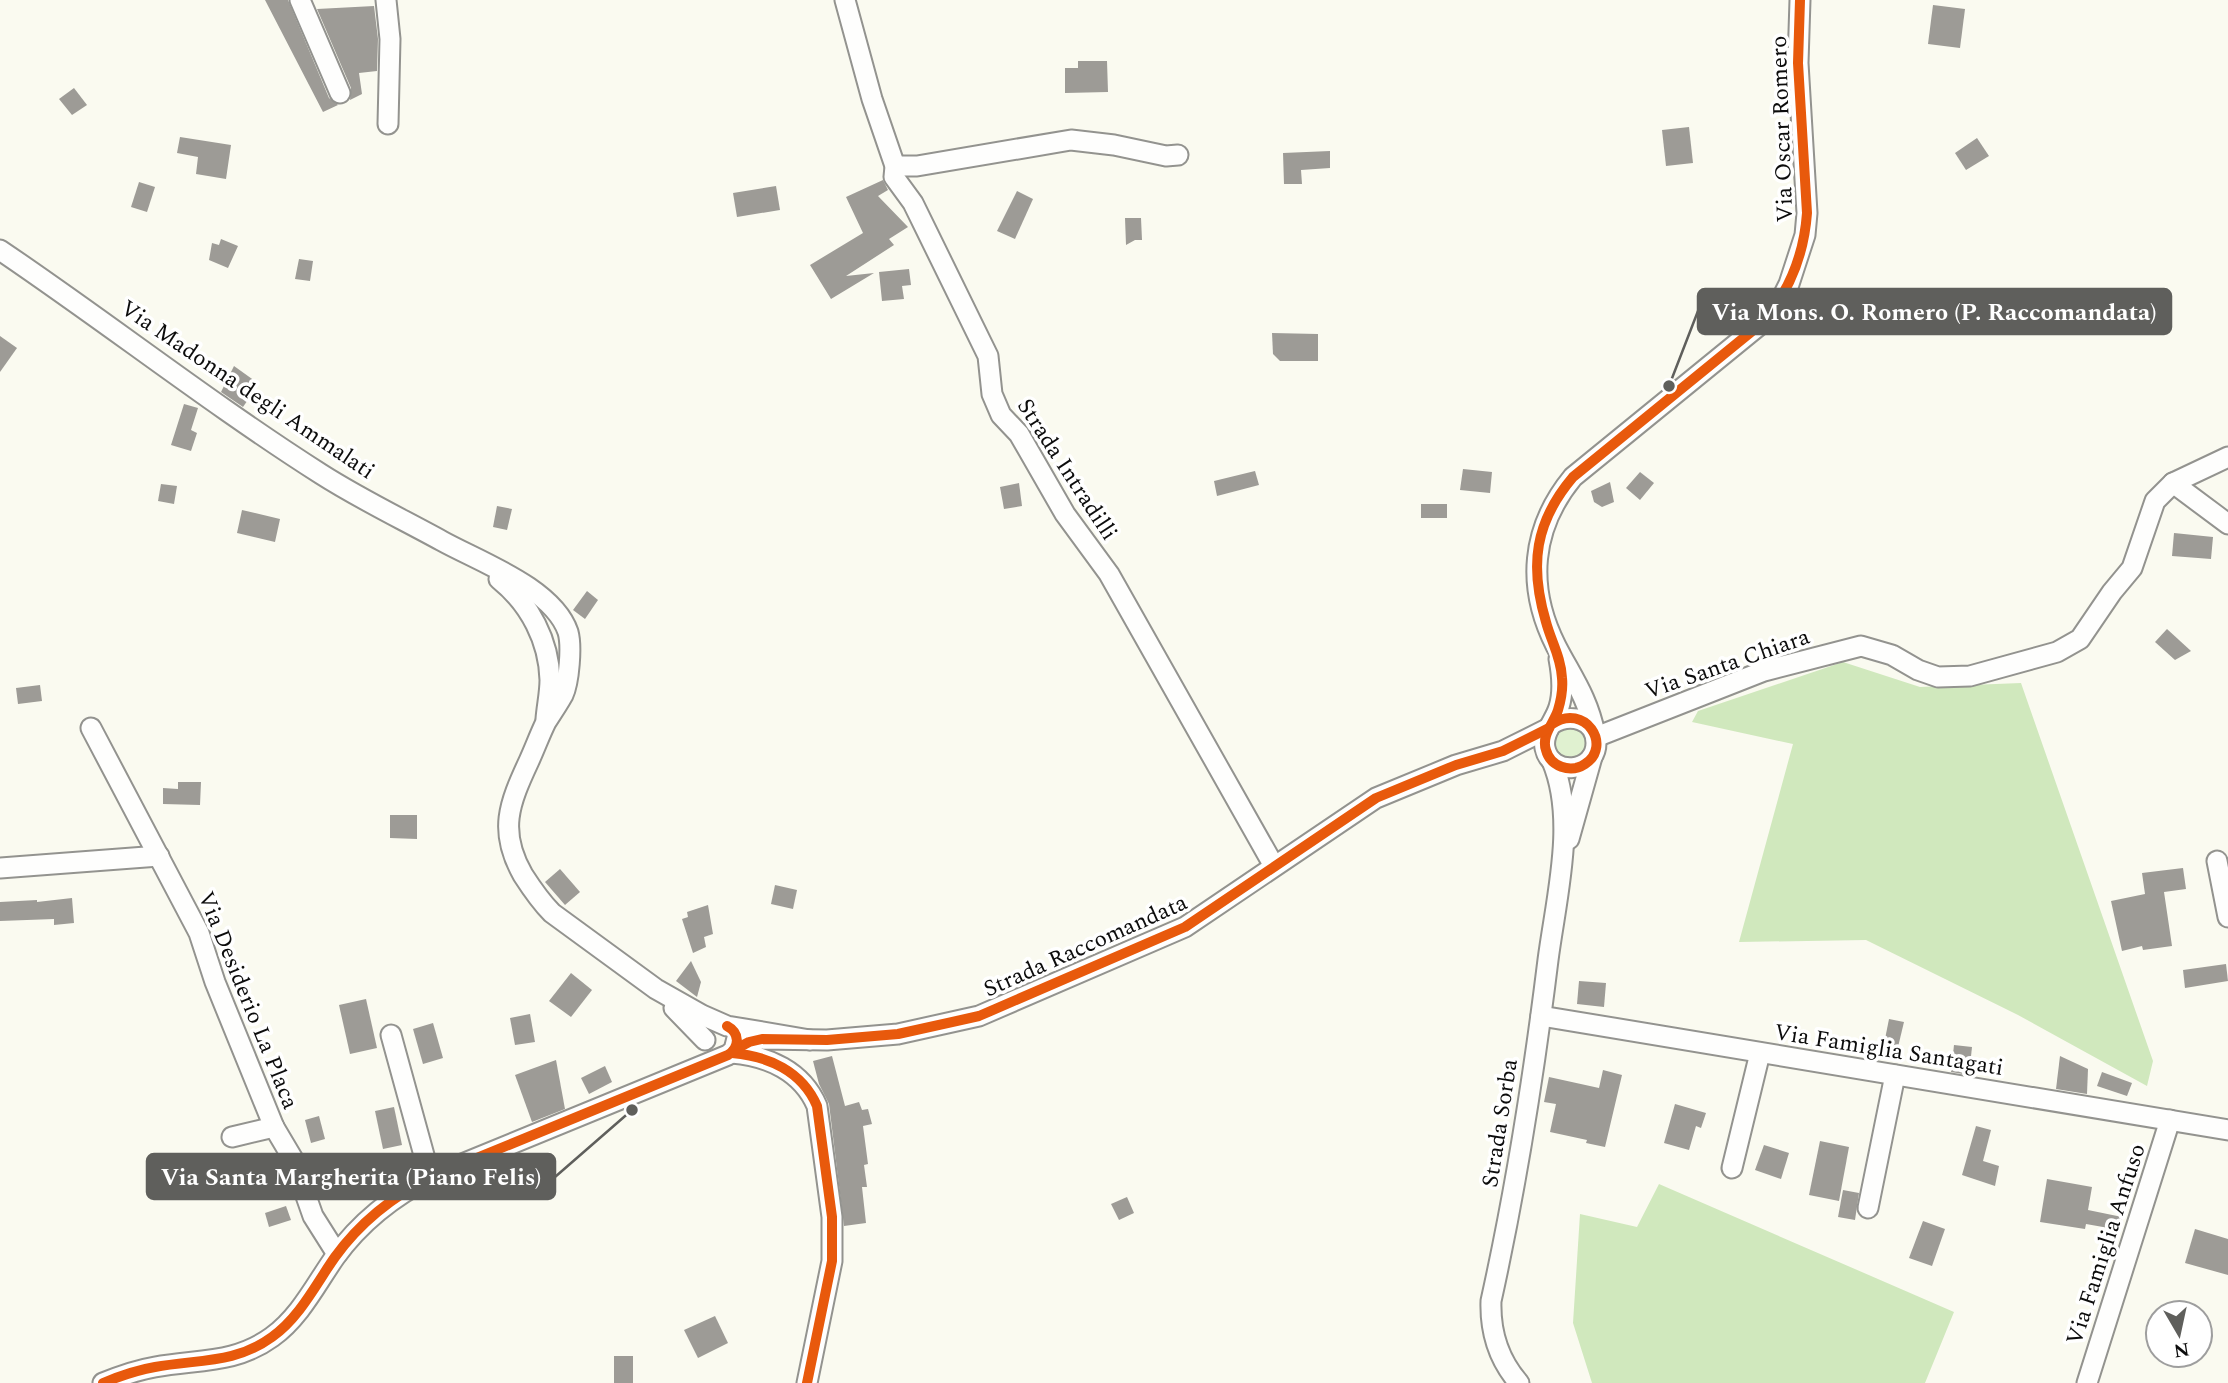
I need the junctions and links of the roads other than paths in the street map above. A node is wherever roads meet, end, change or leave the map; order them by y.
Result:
1 (300, 0) edge
2 (386, 0) edge
3 (845, 0) edge
4 (1800, 0) edge
5 (340, 93) dead end
6 (388, 124) dead end
7 (1178, 155) dead end
8 (895, 166) junction
9 (0, 250) edge
10 (2228, 457) edge
11 (2173, 483) junction
12 (2228, 524) edge
13 (475, 559) junction
14 (1556, 647) junction
15 (546, 723) junction
16 (1551, 726) junction
17 (91, 729) dead end
18 (1595, 735) junction
19 (1503, 751) junction
20 (1592, 757) junction
21 (1550, 758) junction
22 (159, 856) junction
23 (2217, 860) dead end
24 (1561, 863) junction
25 (1274, 866) junction
26 (0, 868) edge
27 (2228, 917) edge
28 (656, 989) junction
29 (1541, 1016) junction
30 (726, 1025) junction
31 (391, 1035) dead end
32 (810, 1040) junction
33 (705, 1041) junction
34 (731, 1053) junction
35 (1760, 1053) junction
36 (680, 1074) junction
37 (1895, 1075) junction
38 (2170, 1120) junction
39 (274, 1127) junction
40 (2228, 1130) edge
41 (232, 1137) dead end
42 (1732, 1168) dead end
43 (430, 1177) junction
44 (1868, 1208) dead end
45 (337, 1254) junction
46 (103, 1383) edge
47 (807, 1383) edge
48 (1519, 1383) edge
49 (2087, 1383) edge

1 - 5 street
2 - 6 street
3 - 8 street, Strada Intradilli
4 - 14 street, Via Oscar Romero
7 - 8 street
8 - 25 street, Strada Intradilli
9 - 13 street, Via Madonna degli Ammalati
10 - 11 street, Via Santa Chiara
11 - 12 street
11 - 18 street, Via Santa Chiara
13 - 15 street
13 - 15 street
14 - 16 street
14 - 18 street
15 - 28 street
16 - 18 street
16 - 19 street
16 - 21 street
17 - 22 street, Via Desiderio La Placa
18 - 20 street
19 - 21 street
19 - 25 street, Strada Raccomandata
20 - 21 street
20 - 24 street
21 - 24 street
22 - 26 street
22 - 39 street, Via Desiderio La Placa
23 - 27 street
24 - 29 street, Strada Sorba
25 - 32 street, Strada Raccomandata
28 - 30 street
28 - 33 street
29 - 35 street, Via Famiglia Santagati
29 - 48 street, Strada Sorba
30 - 32 street
30 - 33 street
30 - 34 street
31 - 43 street
32 - 34 street
33 - 34 street
33 - 36 street
34 - 36 street
34 - 47 street
35 - 37 street, Via Famiglia Santagati
35 - 42 street
36 - 43 street
37 - 38 street, Via Famiglia Santagati
37 - 44 street
38 - 40 street, Via Famiglia Santagati
38 - 49 street, Via Famiglia Anfuso
39 - 41 street
39 - 45 street, Via Desiderio La Placa
43 - 45 street
45 - 46 street

